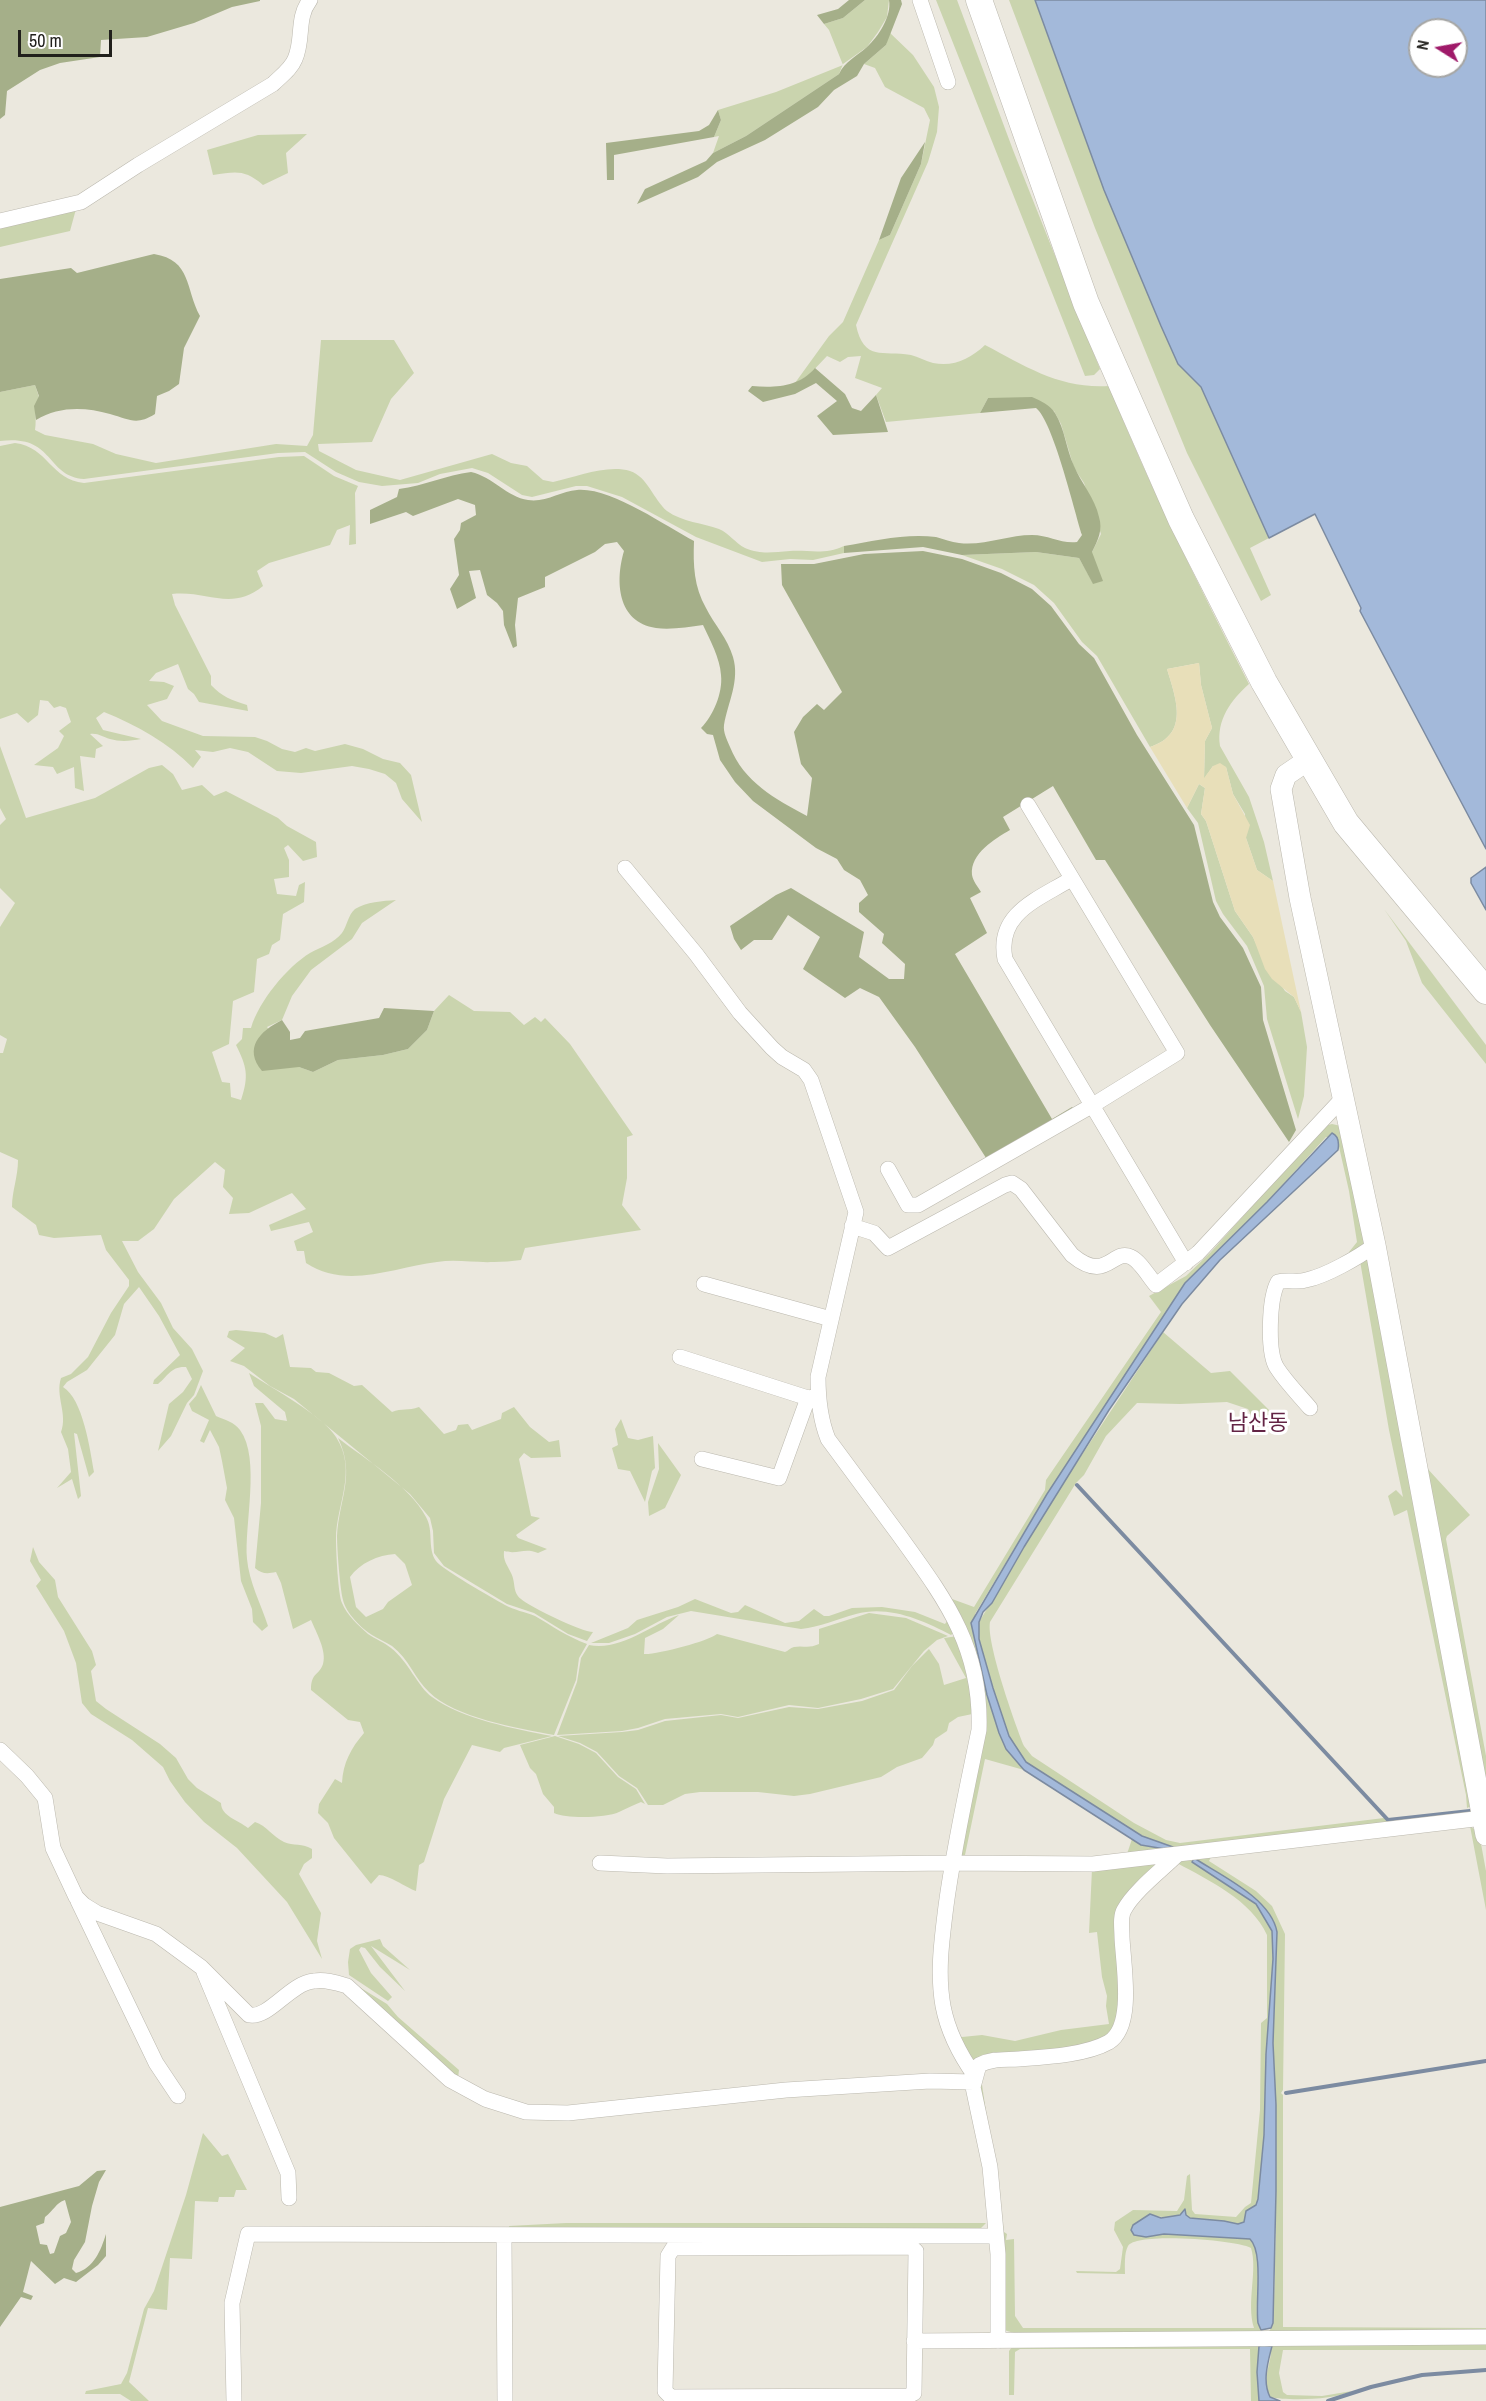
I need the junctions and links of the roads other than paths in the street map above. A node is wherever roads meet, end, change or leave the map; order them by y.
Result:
1 (310, 0) edge
2 (920, 0) edge
3 (979, 0) edge
4 (948, 82) dead end
5 (0, 221) edge
6 (1308, 760) junction
7 (1028, 805) dead end
8 (625, 868) dead end
9 (1071, 879) junction
10 (1486, 991) edge
11 (1342, 1099) junction
12 (1093, 1105) junction
13 (888, 1169) dead end
14 (852, 1226) junction
15 (1374, 1245) junction
16 (1186, 1263) junction
17 (705, 1284) dead end
18 (831, 1319) junction
19 (680, 1357) dead end
20 (813, 1397) junction
21 (1310, 1408) dead end
22 (702, 1459) dead end
23 (0, 1750) edge
24 (1484, 1827) edge
25 (1178, 1854) junction
26 (600, 1863) dead end
27 (952, 1863) junction
28 (76, 1897) junction
29 (201, 1967) junction
30 (975, 2079) junction
31 (178, 2096) dead end
32 (289, 2198) dead end
33 (504, 2236) junction
34 (995, 2236) junction
35 (1486, 2337) edge
36 (914, 2341) junction
37 (998, 2341) junction
38 (234, 2401) edge
39 (505, 2401) edge

1 - 5 street
2 - 4 street
3 - 6 highway
6 - 10 highway
6 - 11 main road
7 - 9 street
8 - 14 street
9 - 12 street
9 - 12 street
11 - 15 main road
11 - 16 street
12 - 13 street
12 - 16 street
14 - 16 street
14 - 18 street
15 - 21 street
15 - 24 main road
17 - 18 street
18 - 20 street
19 - 20 street
20 - 22 street
20 - 27 street
23 - 28 street
24 - 25 street
25 - 27 street
25 - 30 street
26 - 27 street
27 - 30 street
28 - 29 street
28 - 31 street
29 - 30 street
29 - 32 street
30 - 34 street
33 - 34 street
33 - 38 street
33 - 39 street
34 - 37 street
35 - 37 street
36 - 36 street
36 - 37 street

